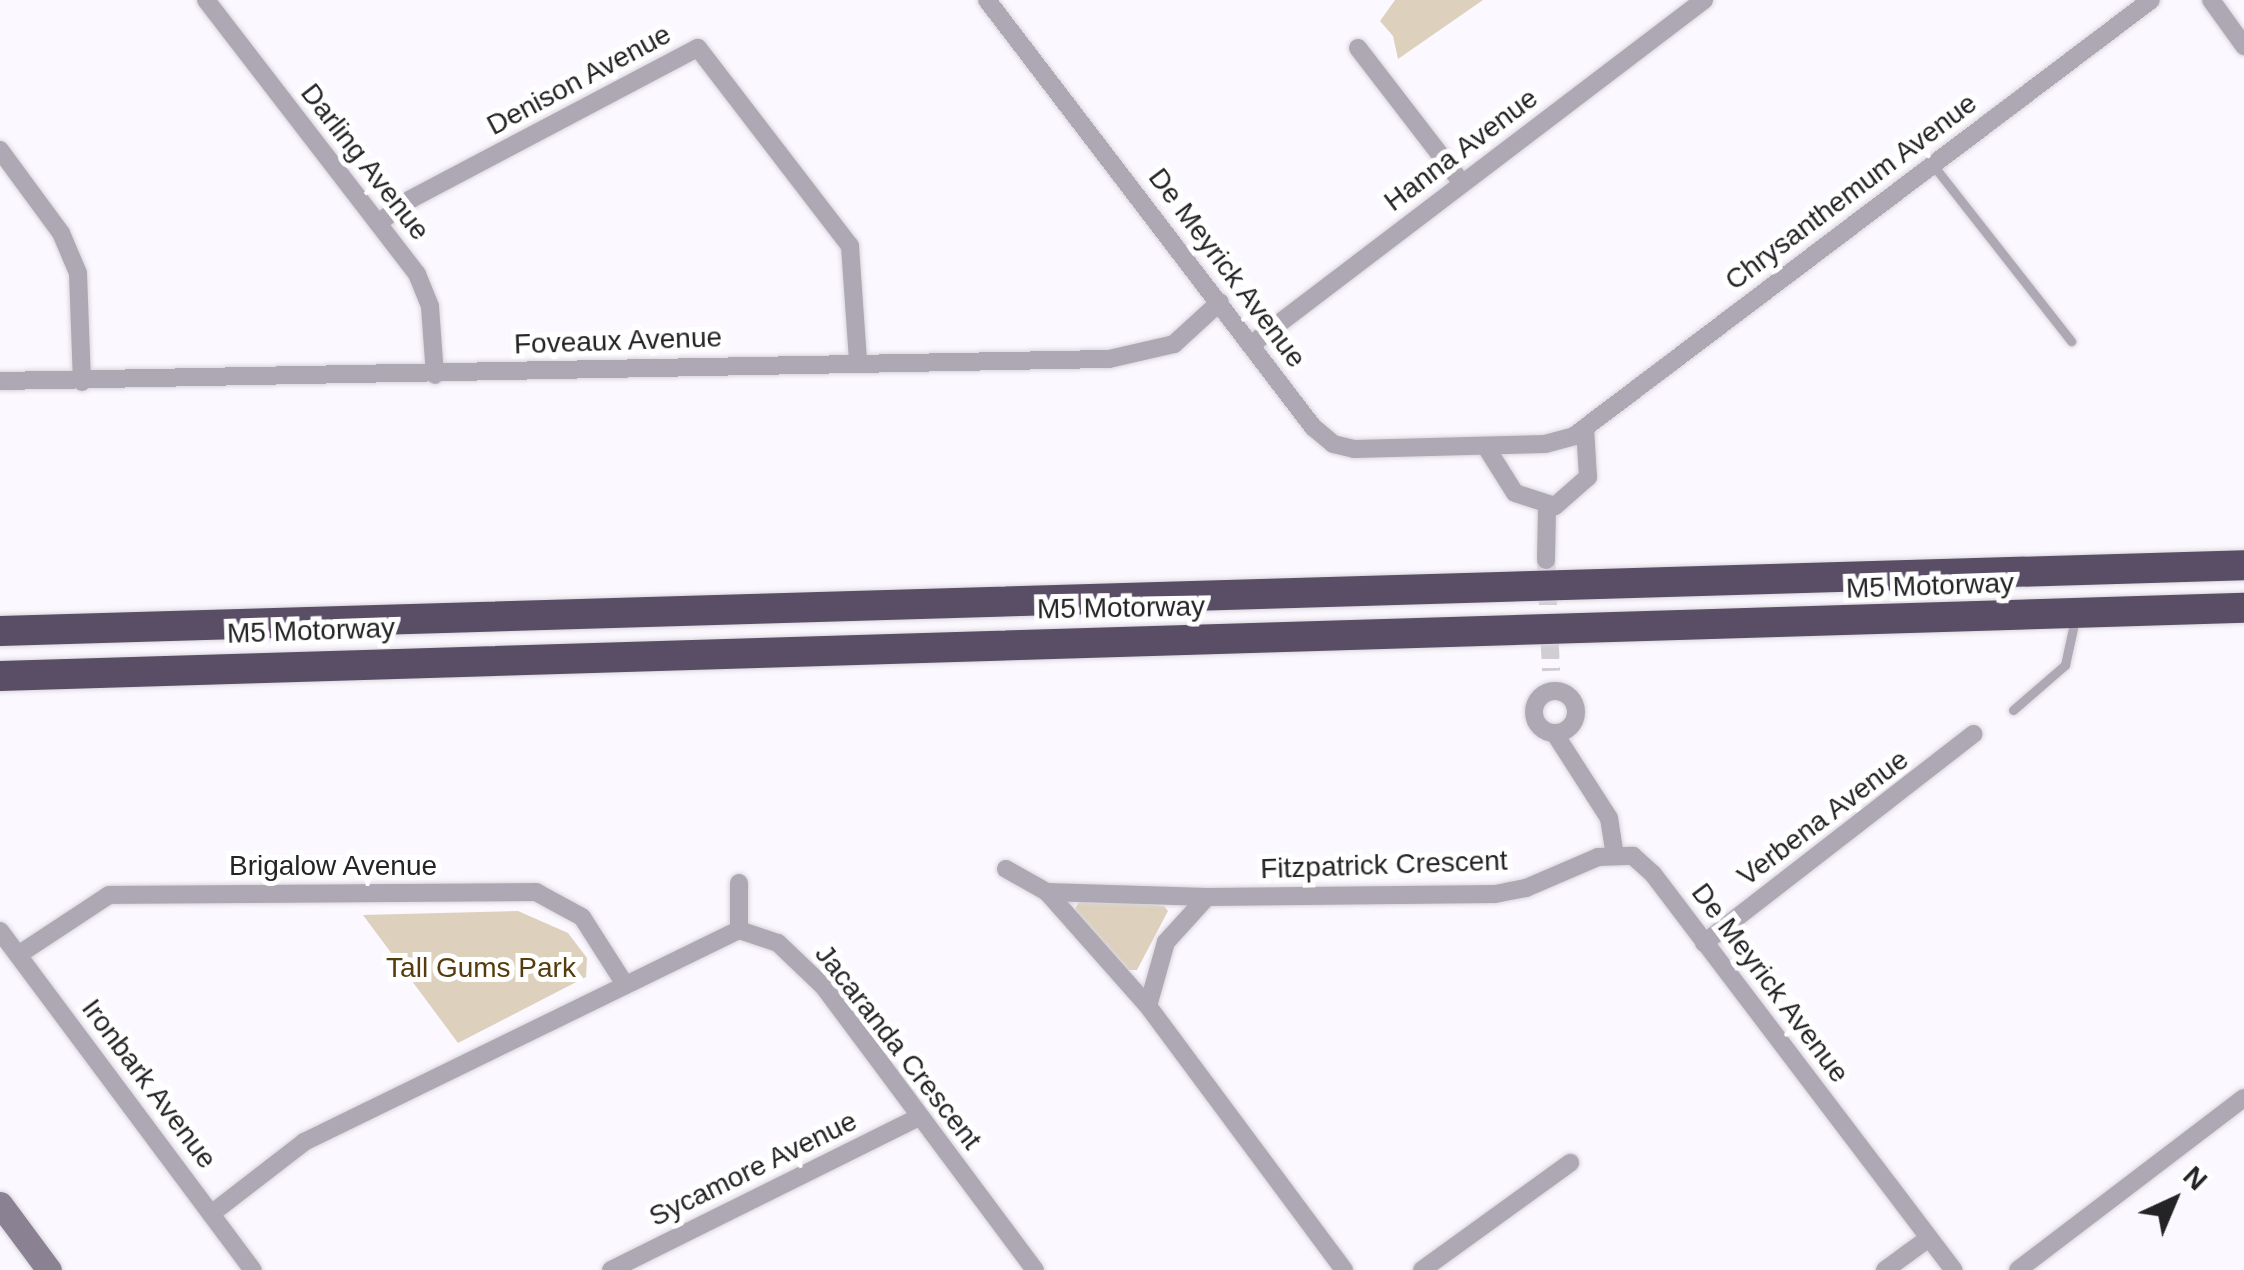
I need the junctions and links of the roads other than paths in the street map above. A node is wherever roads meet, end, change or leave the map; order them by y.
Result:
1 (206, 0) edge
2 (987, 0) edge
3 (1704, 0) edge
4 (2151, 0) edge
5 (2210, 0) edge
6 (2244, 46) edge
7 (1358, 48) dead end
8 (0, 150) edge
9 (1932, 165) junction
10 (1462, 183) junction
11 (378, 223) junction
12 (1220, 302) junction
13 (2070, 341) dead end
14 (1252, 344) junction
15 (858, 360) junction
16 (435, 375) junction
17 (0, 381) edge
18 (82, 382) junction
19 (1585, 428) junction
20 (1546, 444) joint
21 (1486, 447) junction
22 (1547, 506) junction
23 (1546, 560) tunnel mouth
24 (2244, 566) edge
25 (2244, 608) edge
26 (2075, 613) junction
27 (0, 631) edge
28 (0, 676) edge
29 (2013, 710) dead end
30 (1555, 734) junction
31 (1973, 734) dead end
32 (1616, 854) junction
33 (1006, 869) dead end
34 (739, 883) dead end
35 (1047, 892) junction
36 (1207, 897) junction
37 (739, 930) junction
38 (0, 931) edge
39 (1704, 943) junction
40 (18, 955) junction
41 (624, 983) junction
42 (1148, 1006) junction
43 (2244, 1098) edge
44 (919, 1117) junction
45 (1570, 1164) dead end
46 (0, 1204) edge
47 (211, 1214) junction
48 (1929, 1238) junction
49 (49, 1270) edge
50 (254, 1270) edge
51 (611, 1270) edge
52 (1034, 1270) edge
53 (1344, 1270) edge
54 (1422, 1270) edge
55 (1885, 1270) edge
56 (1954, 1270) edge
57 (2018, 1270) edge

1 - 11 street, Darling Avenue
2 - 12 street, De Meyrick Avenue
3 - 10 street, Hanna Avenue
4 - 9 street, Chrysanthemum Avenue
5 - 6 street
7 - 10 street
8 - 18 street
9 - 13 lane
9 - 19 street, Chrysanthemum Avenue
10 - 14 street, Hanna Avenue
11 - 15 street, Denison Avenue
11 - 16 street, Darling Avenue
12 - 14 street, De Meyrick Avenue
12 - 15 street, Foveaux Avenue
14 - 21 street, De Meyrick Avenue
15 - 16 street, Foveaux Avenue
16 - 18 street, Foveaux Avenue
17 - 18 street, Foveaux Avenue
19 - 20 street, Chrysanthemum Avenue
19 - 22 street
20 - 21 street, De Meyrick Avenue
21 - 22 street
22 - 23 street
24 - 27 highway, M5 Motorway
25 - 26 highway, M5 Motorway
26 - 28 highway, M5 Motorway
26 - 29 lane
30 - 30 street
30 - 32 street
31 - 39 street, Verbena Avenue
32 - 36 street, Fitzpatrick Crescent
32 - 39 street, De Meyrick Avenue
33 - 35 street, Fitzpatrick Crescent
34 - 37 street
35 - 36 street, Fitzpatrick Crescent
35 - 42 street, Fitzpatrick Crescent
36 - 42 street
37 - 41 street
37 - 44 street, Jacaranda Crescent
38 - 40 street, Ironbark Avenue
39 - 48 street, De Meyrick Avenue
40 - 41 street, Brigalow Avenue
40 - 47 street, Ironbark Avenue
41 - 47 street
42 - 53 street, Fitzpatrick Crescent
43 - 57 street
44 - 51 street, Sycamore Avenue
44 - 52 street, Jacaranda Crescent
45 - 54 street
46 - 49 main road
47 - 50 street, Ironbark Avenue
48 - 55 street
48 - 56 street, De Meyrick Avenue

